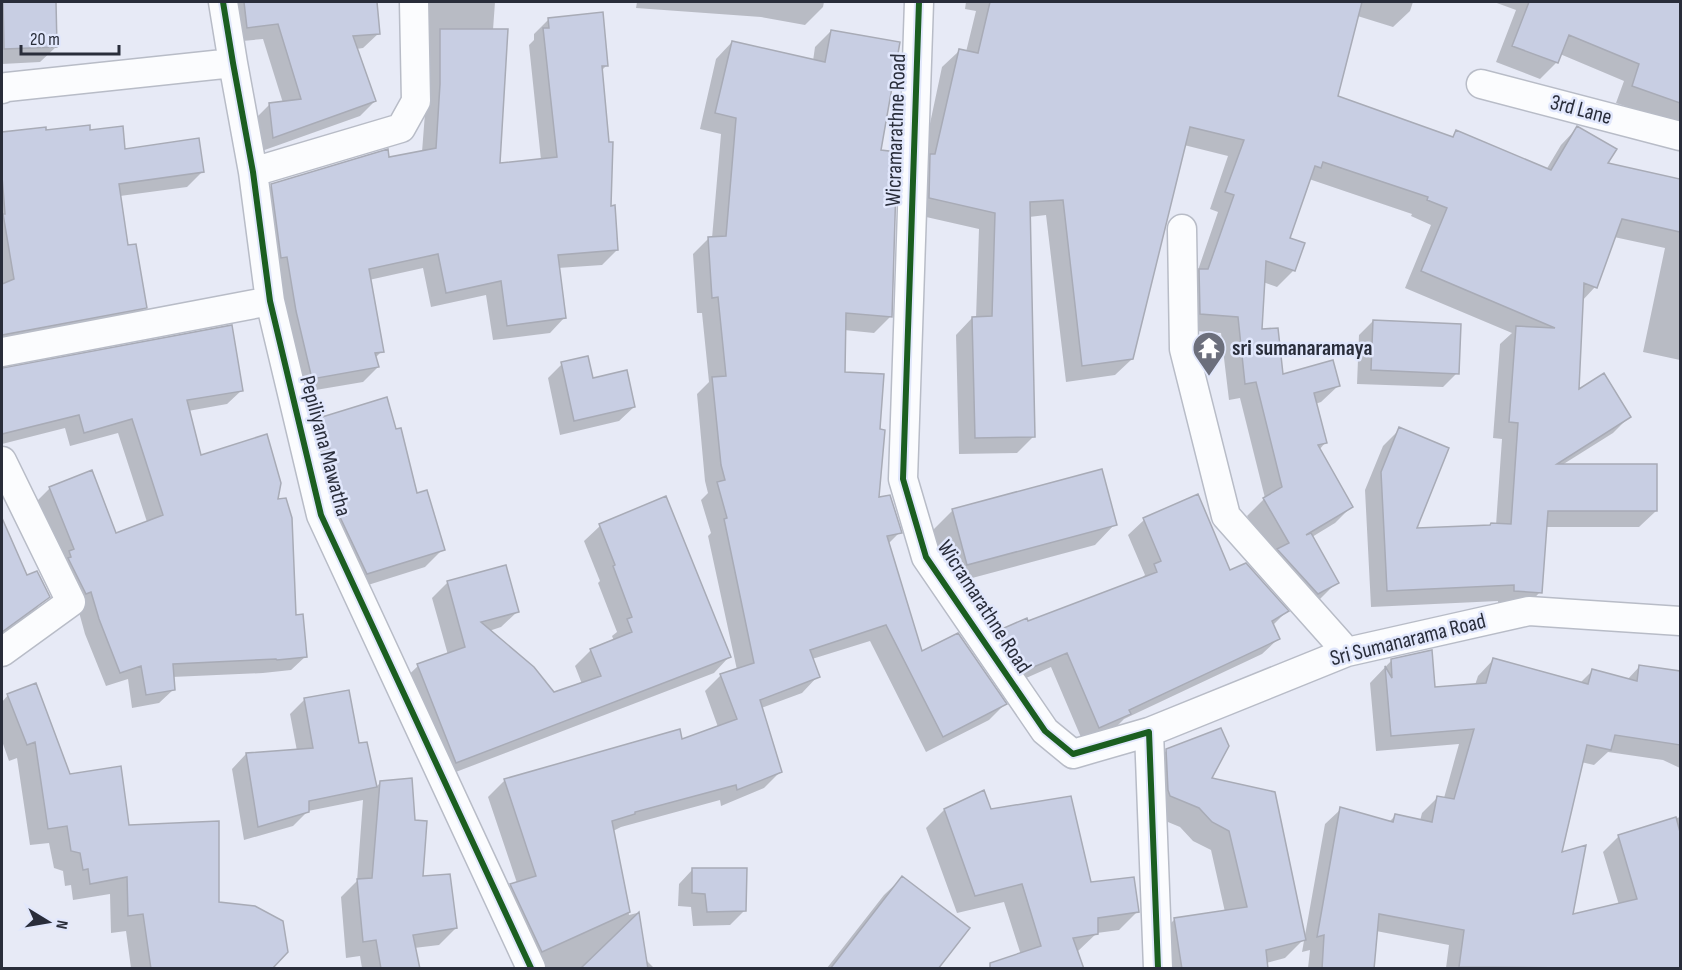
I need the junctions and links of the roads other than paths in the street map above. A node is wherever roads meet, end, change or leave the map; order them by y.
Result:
1 (223, 2) edge
2 (414, 2) edge
3 (919, 2) edge
4 (233, 63) junction
5 (1481, 84) dead end
6 (2, 89) edge
7 (1680, 136) edge
8 (253, 172) junction
9 (1182, 229) dead end
10 (270, 301) junction
11 (2, 352) edge
12 (2, 461) edge
13 (1680, 621) edge
14 (2, 652) edge
15 (1347, 652) junction
16 (1149, 732) junction
17 (531, 969) edge
18 (1158, 969) edge

1 - 4 street, Pepiliyana Mawatha
2 - 8 street
3 - 16 street, Wicramarathne Road
4 - 6 street
4 - 8 street, Pepiliyana Mawatha
5 - 7 street, 3rd Lane
8 - 10 street, Pepiliyana Mawatha
9 - 15 street
10 - 11 street
10 - 17 street, Pepiliyana Mawatha
12 - 14 street
13 - 15 street, Sri Sumanarama Road
15 - 16 street, Sri Sumanarama Road
16 - 18 street

